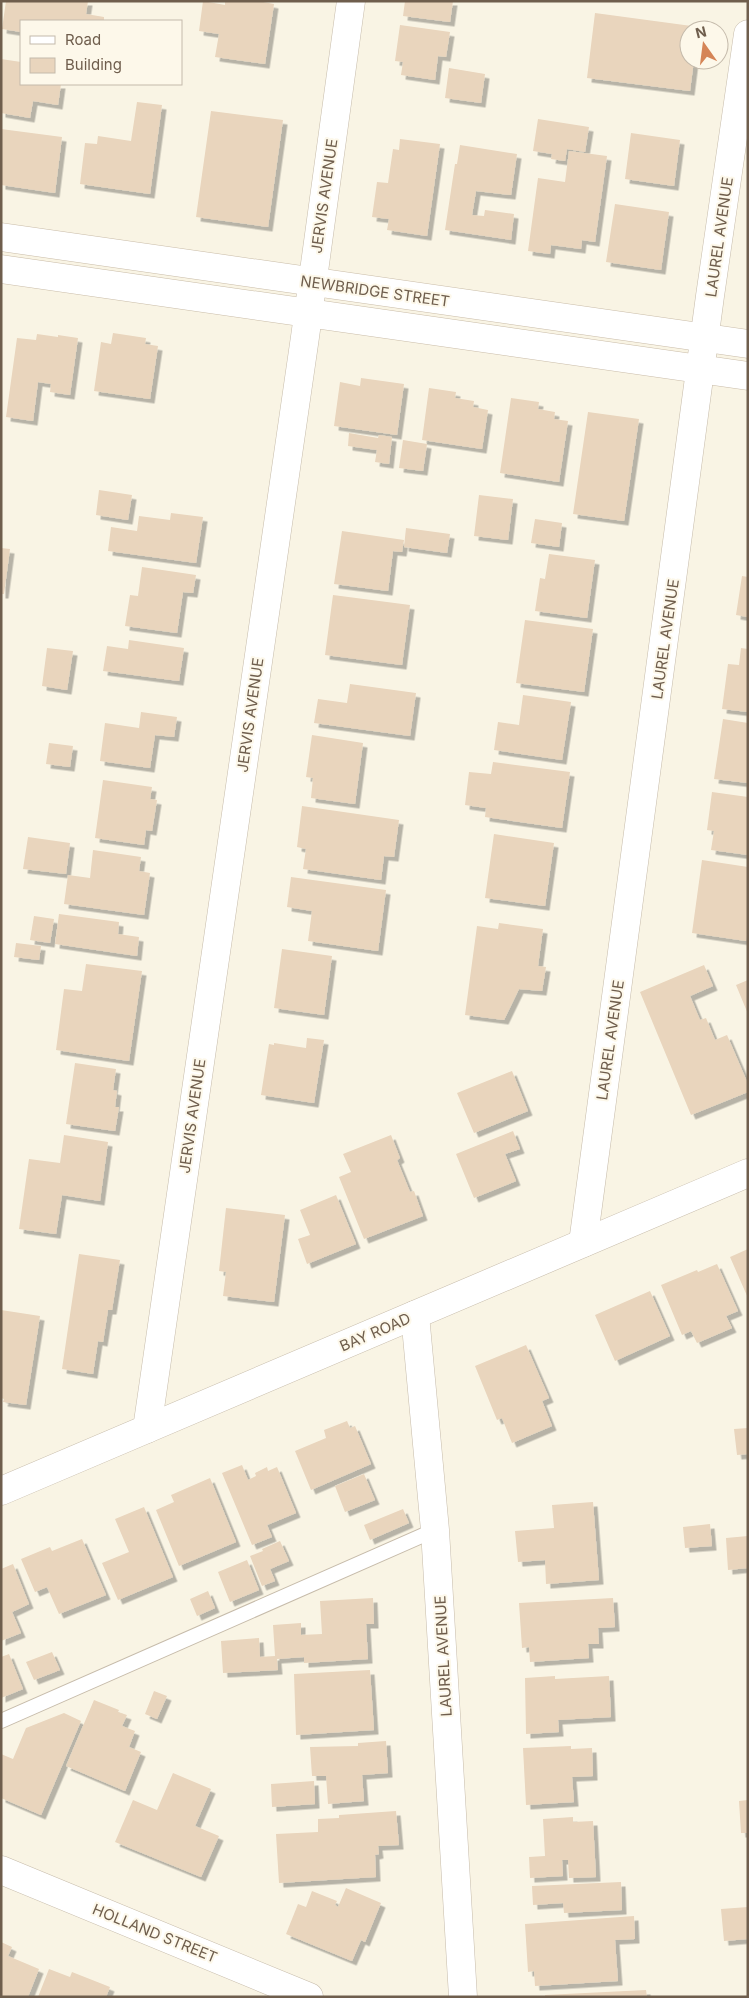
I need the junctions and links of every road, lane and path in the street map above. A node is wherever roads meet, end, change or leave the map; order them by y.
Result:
1 (351, 1) edge
2 (748, 34) edge
3 (1, 237) edge
4 (1, 269) edge
5 (312, 282) junction
6 (307, 313) junction
7 (704, 338) junction
8 (748, 344) edge
9 (700, 369) junction
10 (748, 376) edge
11 (748, 1173) edge
12 (583, 1243) junction
13 (415, 1315) junction
14 (147, 1429) junction
15 (1, 1491) edge
16 (435, 1530) junction
17 (1, 1721) edge
18 (1, 1870) edge
19 (309, 1997) edge
20 (463, 1997) edge

1 - 5 street, JERVIS AVENUE
2 - 7 street, LAUREL AVENUE
3 - 5 street, NEWBRIDGE STREET
4 - 6 street, NEWBRIDGE STREET
5 - 6 street, JERVIS AVENUE
5 - 7 street, NEWBRIDGE STREET
6 - 9 street, NEWBRIDGE STREET
6 - 14 street, JERVIS AVENUE
7 - 8 street, NEWBRIDGE STREET
7 - 9 street, LAUREL AVENUE
9 - 10 street, NEWBRIDGE STREET
9 - 12 street, LAUREL AVENUE
11 - 12 street, BAY ROAD
12 - 13 street, BAY ROAD
13 - 14 street, BAY ROAD
13 - 16 street, LAUREL AVENUE
14 - 15 street, BAY ROAD
16 - 17 lane
16 - 20 street, LAUREL AVENUE
18 - 19 street, HOLLAND STREET

